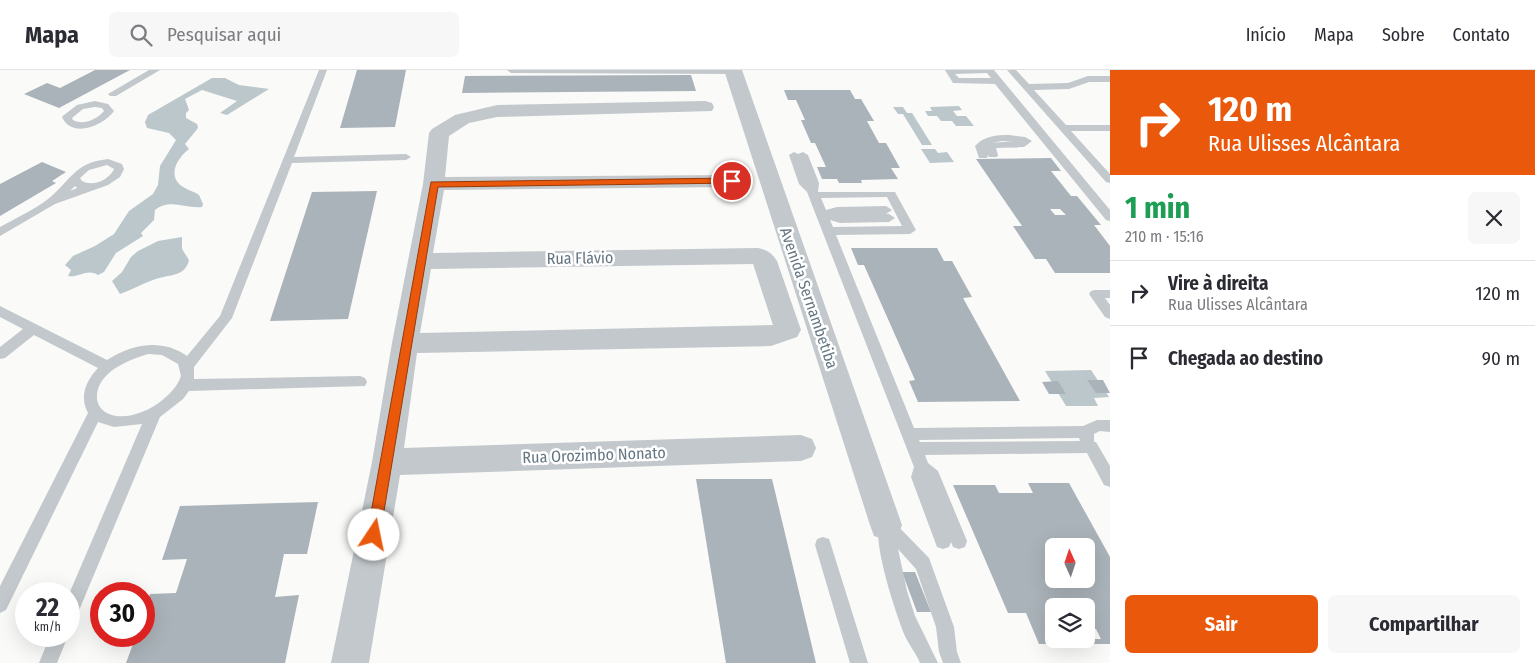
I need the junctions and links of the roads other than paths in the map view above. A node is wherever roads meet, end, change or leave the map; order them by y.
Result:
1 (156, 70) edge
2 (323, 70) edge
3 (511, 70) edge
4 (733, 70) edge
5 (989, 70) edge
6 (1011, 70) edge
7 (1110, 78) edge
8 (998, 81) junction
9 (1026, 87) junction
10 (113, 94) junction
11 (87, 105) junction
12 (105, 106) junction
13 (705, 107) dead end
14 (1064, 128) junction
15 (1110, 128) edge
16 (1045, 141) junction
17 (798, 155) dead end
18 (988, 155) dead end
19 (406, 157) dead end
20 (288, 160) junction
21 (75, 180) junction
22 (1110, 180) edge
23 (732, 181) dead end
24 (434, 184) junction
25 (90, 186) junction
26 (813, 193) junction
27 (51, 202) junction
28 (888, 214) dead end
29 (822, 215) junction
30 (1110, 217) edge
31 (829, 231) junction
32 (0, 232) edge
33 (420, 261) junction
34 (1110, 294) edge
35 (0, 311) edge
36 (1110, 314) edge
37 (33, 329) junction
38 (405, 344) junction
39 (0, 354) edge
40 (187, 365) junction
41 (108, 366) junction
42 (360, 382) dead end
43 (185, 384) junction
44 (95, 413) junction
45 (154, 413) junction
46 (1110, 426) edge
47 (1086, 432) junction
48 (909, 434) junction
49 (801, 448) dead end
50 (1091, 448) junction
51 (915, 449) junction
52 (387, 462) junction
53 (1110, 462) edge
54 (1110, 480) edge
55 (886, 525) junction
56 (951, 541) dead end
57 (823, 545) dead end
58 (80, 588) edge
59 (0, 604) edge
60 (55, 647) edge
61 (48, 663) edge
62 (350, 663) edge
63 (858, 663) edge
64 (929, 663) edge
65 (952, 663) edge

1 - 10 lane
2 - 20 lane
3 - 4 lane
4 - 55 street, Avenida Sernambetiba
5 - 8 lane
5 - 8 lane
6 - 9 lane
7 - 9 lane
8 - 16 lane
9 - 14 lane
10 - 11 lane
10 - 12 lane
11 - 12 lane
11 - 12 lane
13 - 24 street
14 - 15 lane
14 - 22 lane
16 - 18 lane
16 - 30 lane
17 - 26 lane
19 - 20 lane
20 - 40 lane
21 - 25 lane
21 - 25 lane
21 - 27 lane
23 - 24 street
24 - 33 street
25 - 27 lane
26 - 29 lane
26 - 31 lane
27 - 32 lane
28 - 29 lane
29 - 31 lane
31 - 48 lane
33 - 38 street
33 - 38 street, Rua Flávio
34 - 36 lane
35 - 37 lane
37 - 39 lane
37 - 41 lane
38 - 52 street
40 - 41 lane
40 - 43 lane
41 - 44 lane
42 - 43 lane
43 - 45 lane
44 - 45 lane
44 - 59 lane
45 - 58 lane
46 - 47 lane
47 - 48 lane
47 - 50 lane
48 - 51 lane
49 - 52 street, Rua Orozimbo Nonato
50 - 51 lane
50 - 53 lane
50 - 54 lane
51 - 56 lane
52 - 62 street
55 - 64 lane
55 - 65 lane
57 - 63 lane
60 - 61 lane

